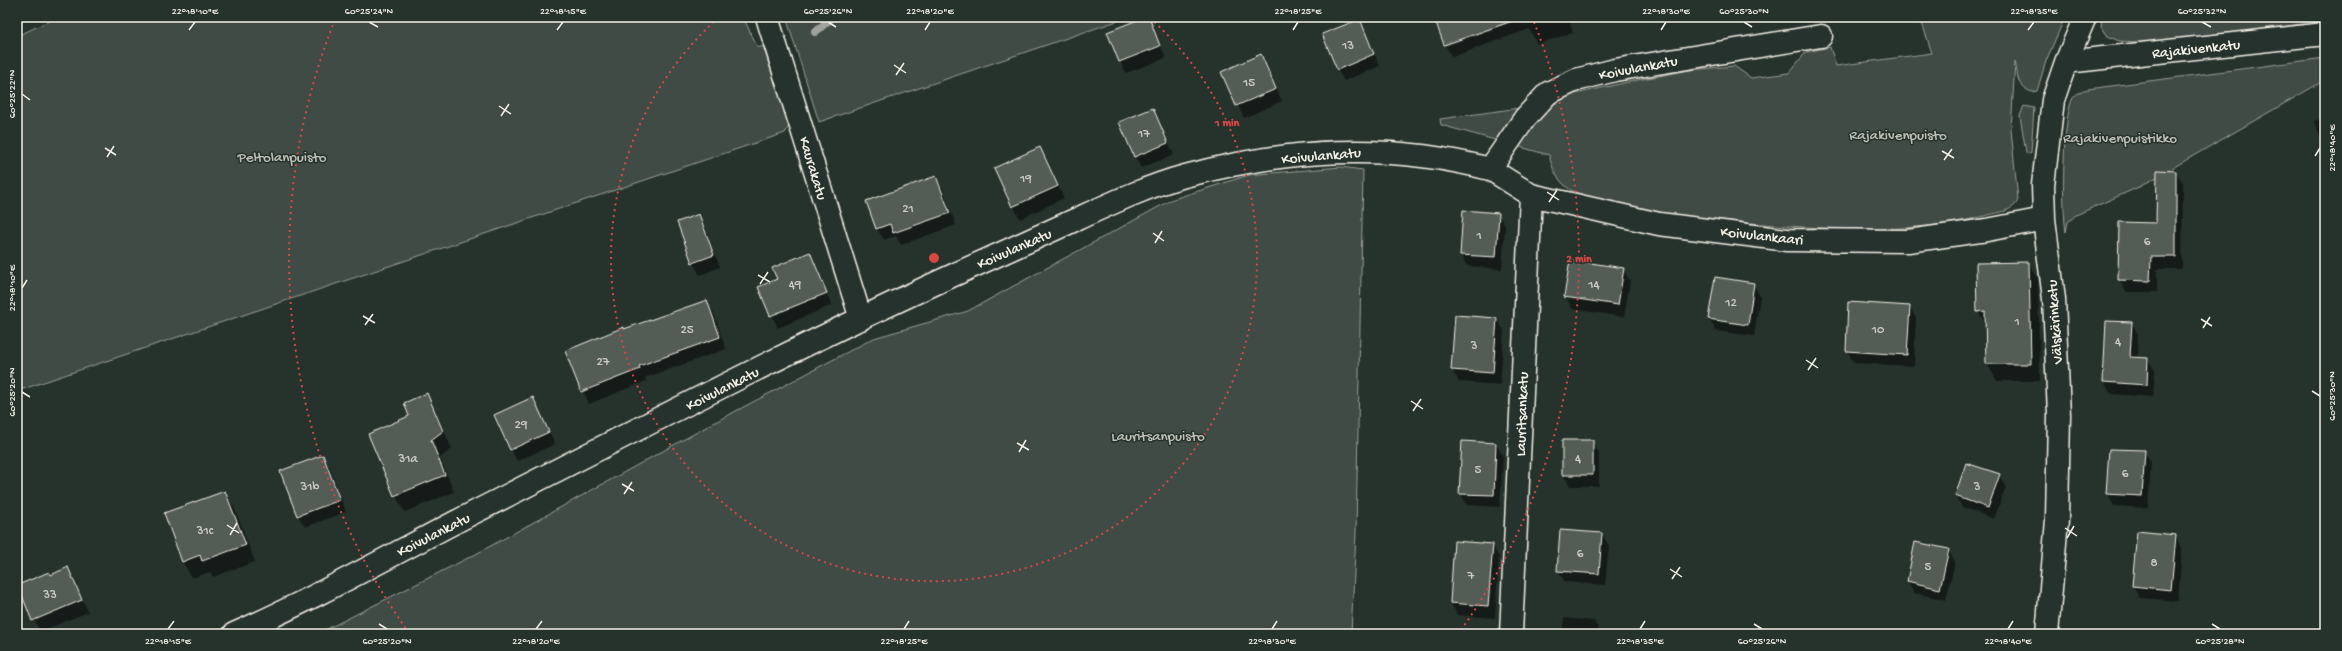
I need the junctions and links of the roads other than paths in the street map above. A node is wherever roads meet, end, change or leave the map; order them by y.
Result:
1 (768, 17) edge
2 (2085, 17) edge
3 (2325, 34) edge
4 (1821, 36) dead end
5 (2066, 62) junction
6 (1490, 169) junction
7 (1531, 195) junction
8 (2044, 219) junction
9 (861, 318) junction
10 (234, 634) edge
11 (1511, 634) edge
12 (2047, 634) edge

1 - 9 street, Kaurakatu
2 - 5 street, Välskärinkatu
3 - 5 street, Rajakivenkatu
4 - 6 street, Koivulankatu
5 - 8 street, Välskärinkatu
6 - 7 street, Koivulankaari
6 - 9 street, Koivulankatu
7 - 8 street, Koivulankaari
7 - 11 street, Lauritsankatu
8 - 12 street, Välskärinkatu
9 - 10 street, Koivulankatu

